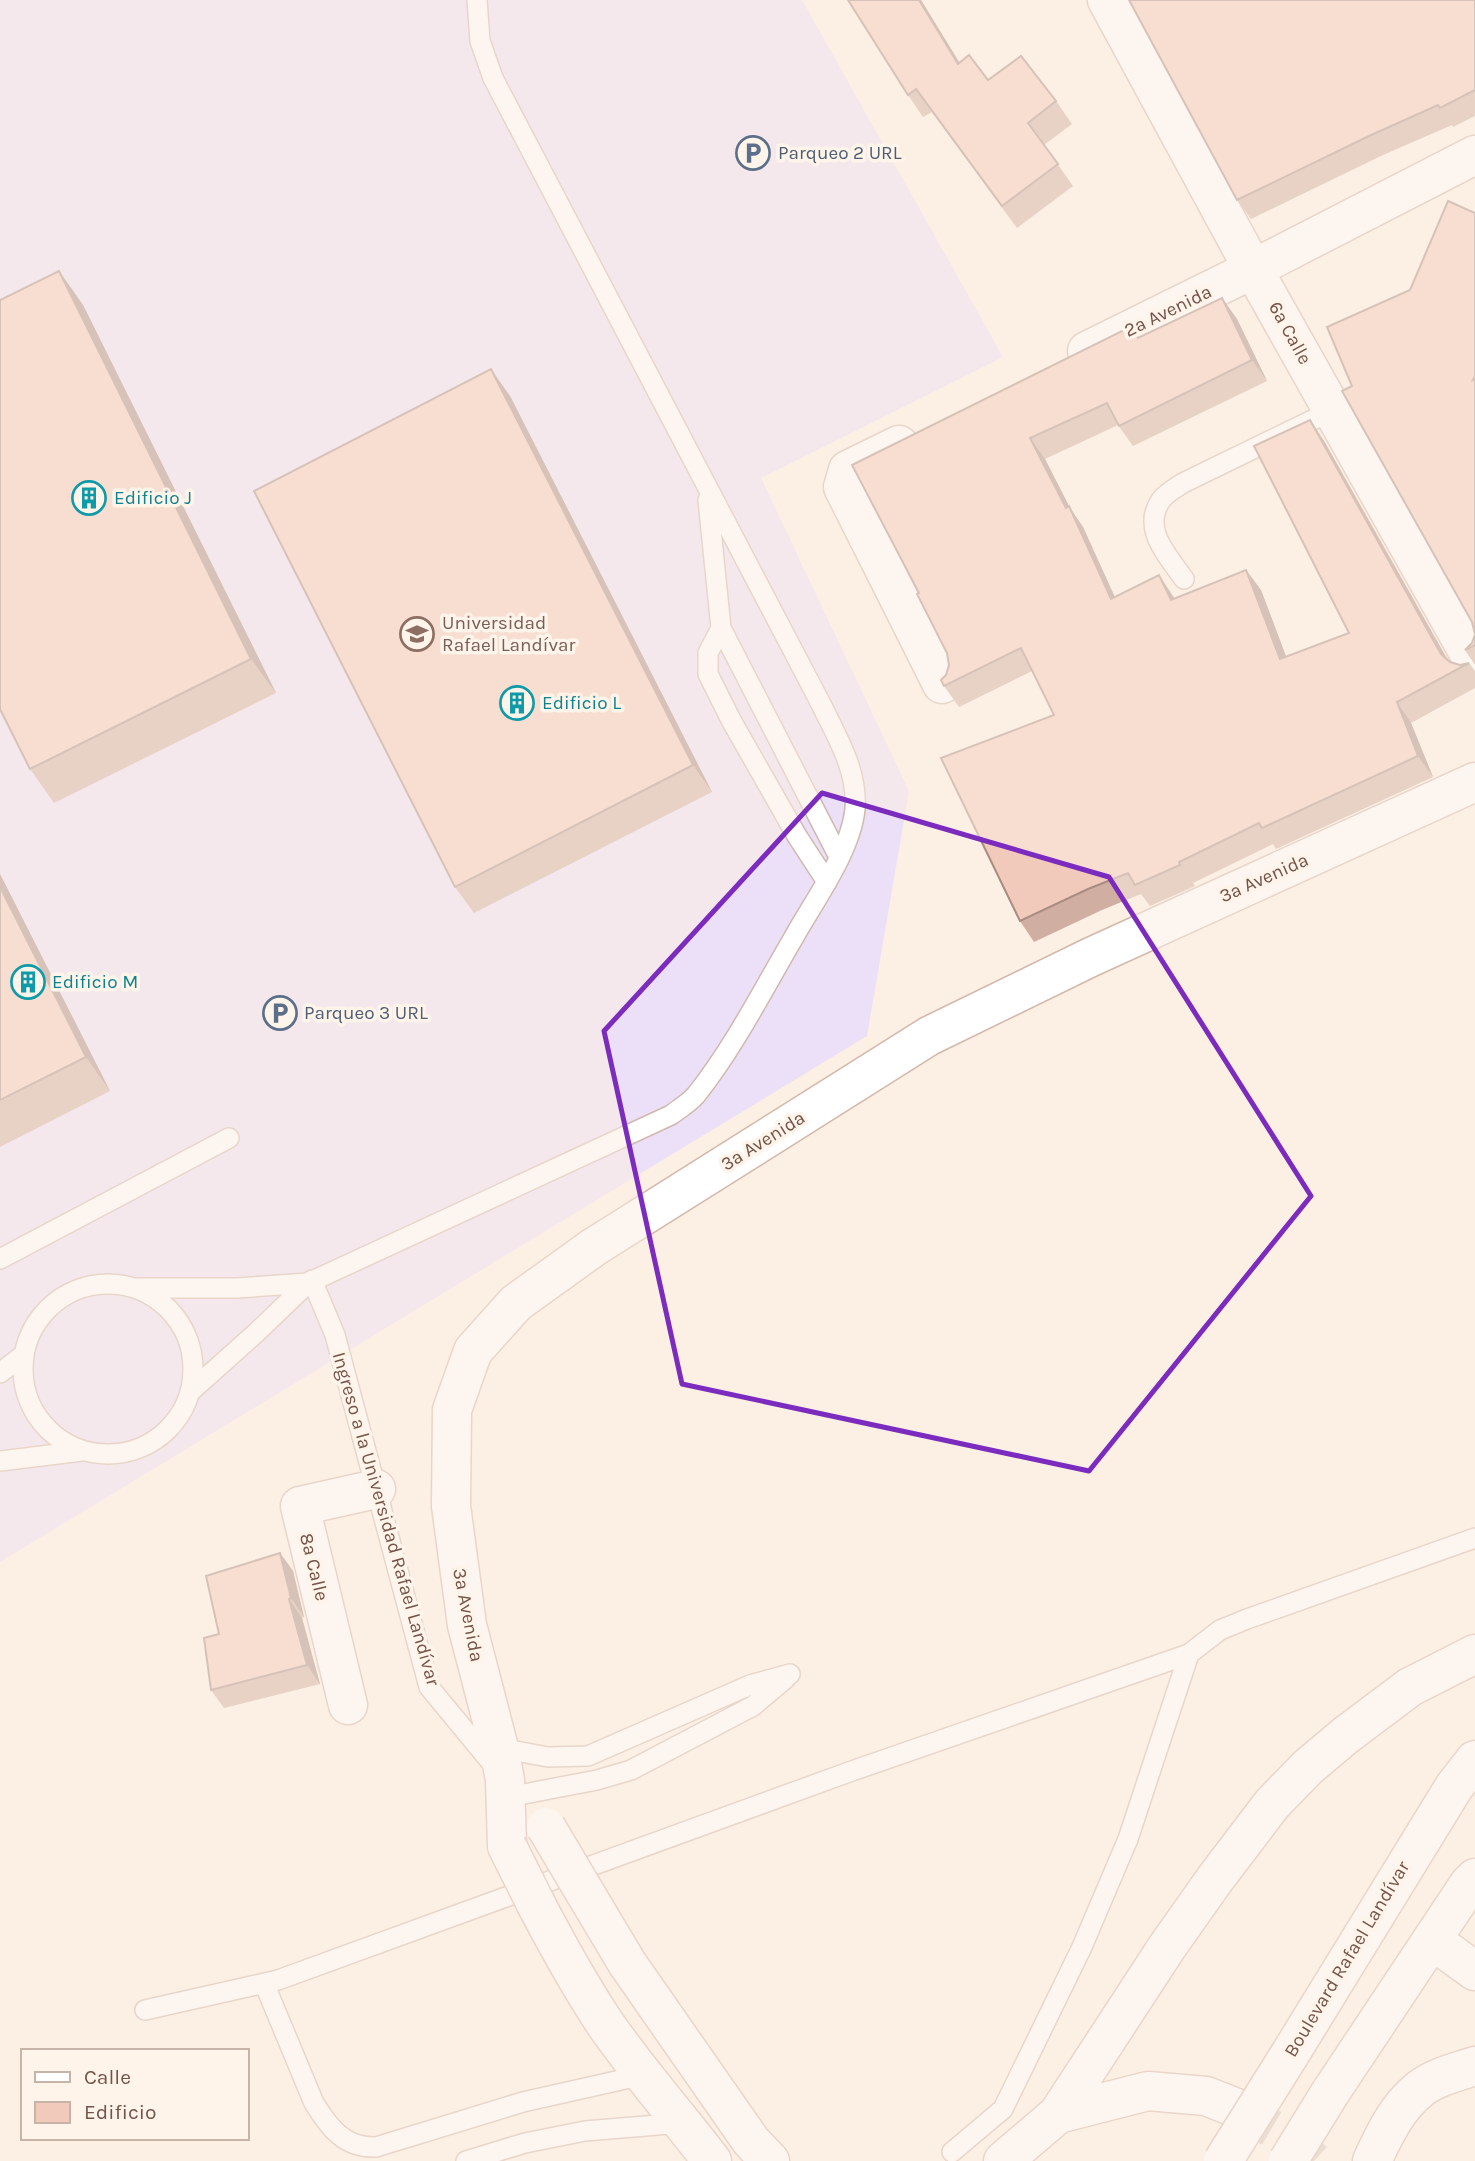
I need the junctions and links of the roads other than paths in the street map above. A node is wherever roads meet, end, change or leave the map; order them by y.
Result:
1 (477, 0) edge
2 (1107, 0) edge
3 (1475, 155) edge
4 (1254, 268) junction
5 (1057, 366) edge
6 (1333, 410) junction
7 (934, 427) edge
8 (707, 489) junction
9 (1184, 579) dead end
10 (721, 628) junction
11 (1475, 664) edge
12 (942, 684) edge
13 (1475, 782) edge
14 (839, 857) junction
15 (827, 881) junction
16 (229, 1138) dead end
17 (0, 1259) edge
18 (310, 1282) junction
19 (135, 1288) junction
20 (23, 1355) junction
21 (0, 1373) edge
22 (191, 1391) junction
23 (83, 1451) junction
24 (0, 1461) edge
25 (376, 1489) junction
26 (1475, 1538) edge
27 (1189, 1654) junction
28 (1475, 1654) edge
29 (348, 1705) dead end
30 (1475, 1760) edge
31 (509, 1774) junction
32 (1475, 1878) edge
33 (1432, 1940) junction
34 (1475, 1971) edge
35 (264, 1983) junction
36 (145, 2010) dead end
37 (1475, 2066) edge
38 (643, 2075) junction
39 (1240, 2109) tunnel mouth
40 (1058, 2114) junction
41 (682, 2123) junction
42 (760, 2151) edge
43 (952, 2152) dead end
44 (466, 2161) edge
45 (712, 2161) edge
46 (1003, 2161) edge
47 (1223, 2161) edge
48 (1288, 2161) edge
49 (1372, 2161) edge

1 - 8 lane
2 - 4 street, 6a Calle
3 - 4 street, 2a Avenida
4 - 5 street, 2a Avenida
4 - 6 street, 6a Calle
6 - 9 lane
6 - 11 street, 6a Calle
7 - 12 street
8 - 10 lane
8 - 14 lane
10 - 14 lane
10 - 15 lane
13 - 31 street, 3a Avenida
14 - 15 lane
15 - 18 lane
16 - 17 lane
18 - 19 lane
18 - 22 lane
18 - 25 lane, Ingreso a la Universidad Rafael Landívar
19 - 20 lane
19 - 22 lane
20 - 21 lane
20 - 23 lane
22 - 23 lane
23 - 24 lane
25 - 29 street, 8a Calle
25 - 31 lane, Ingreso a la Universidad Rafael Landívar
26 - 27 lane
27 - 35 lane
27 - 43 lane
28 - 40 street
30 - 47 street, Boulevard Rafael Landívar, bridge
31 - 31 lane
31 - 38 street, 3a Avenida, bridge
31 - 42 street, 3a Avenida, bridge
32 - 33 street
33 - 34 street
33 - 48 street, bridge
35 - 36 lane
35 - 38 lane
37 - 49 street
38 - 41 street
39 - 40 street
40 - 46 street
41 - 44 lane
41 - 45 street
42 - 45 street

